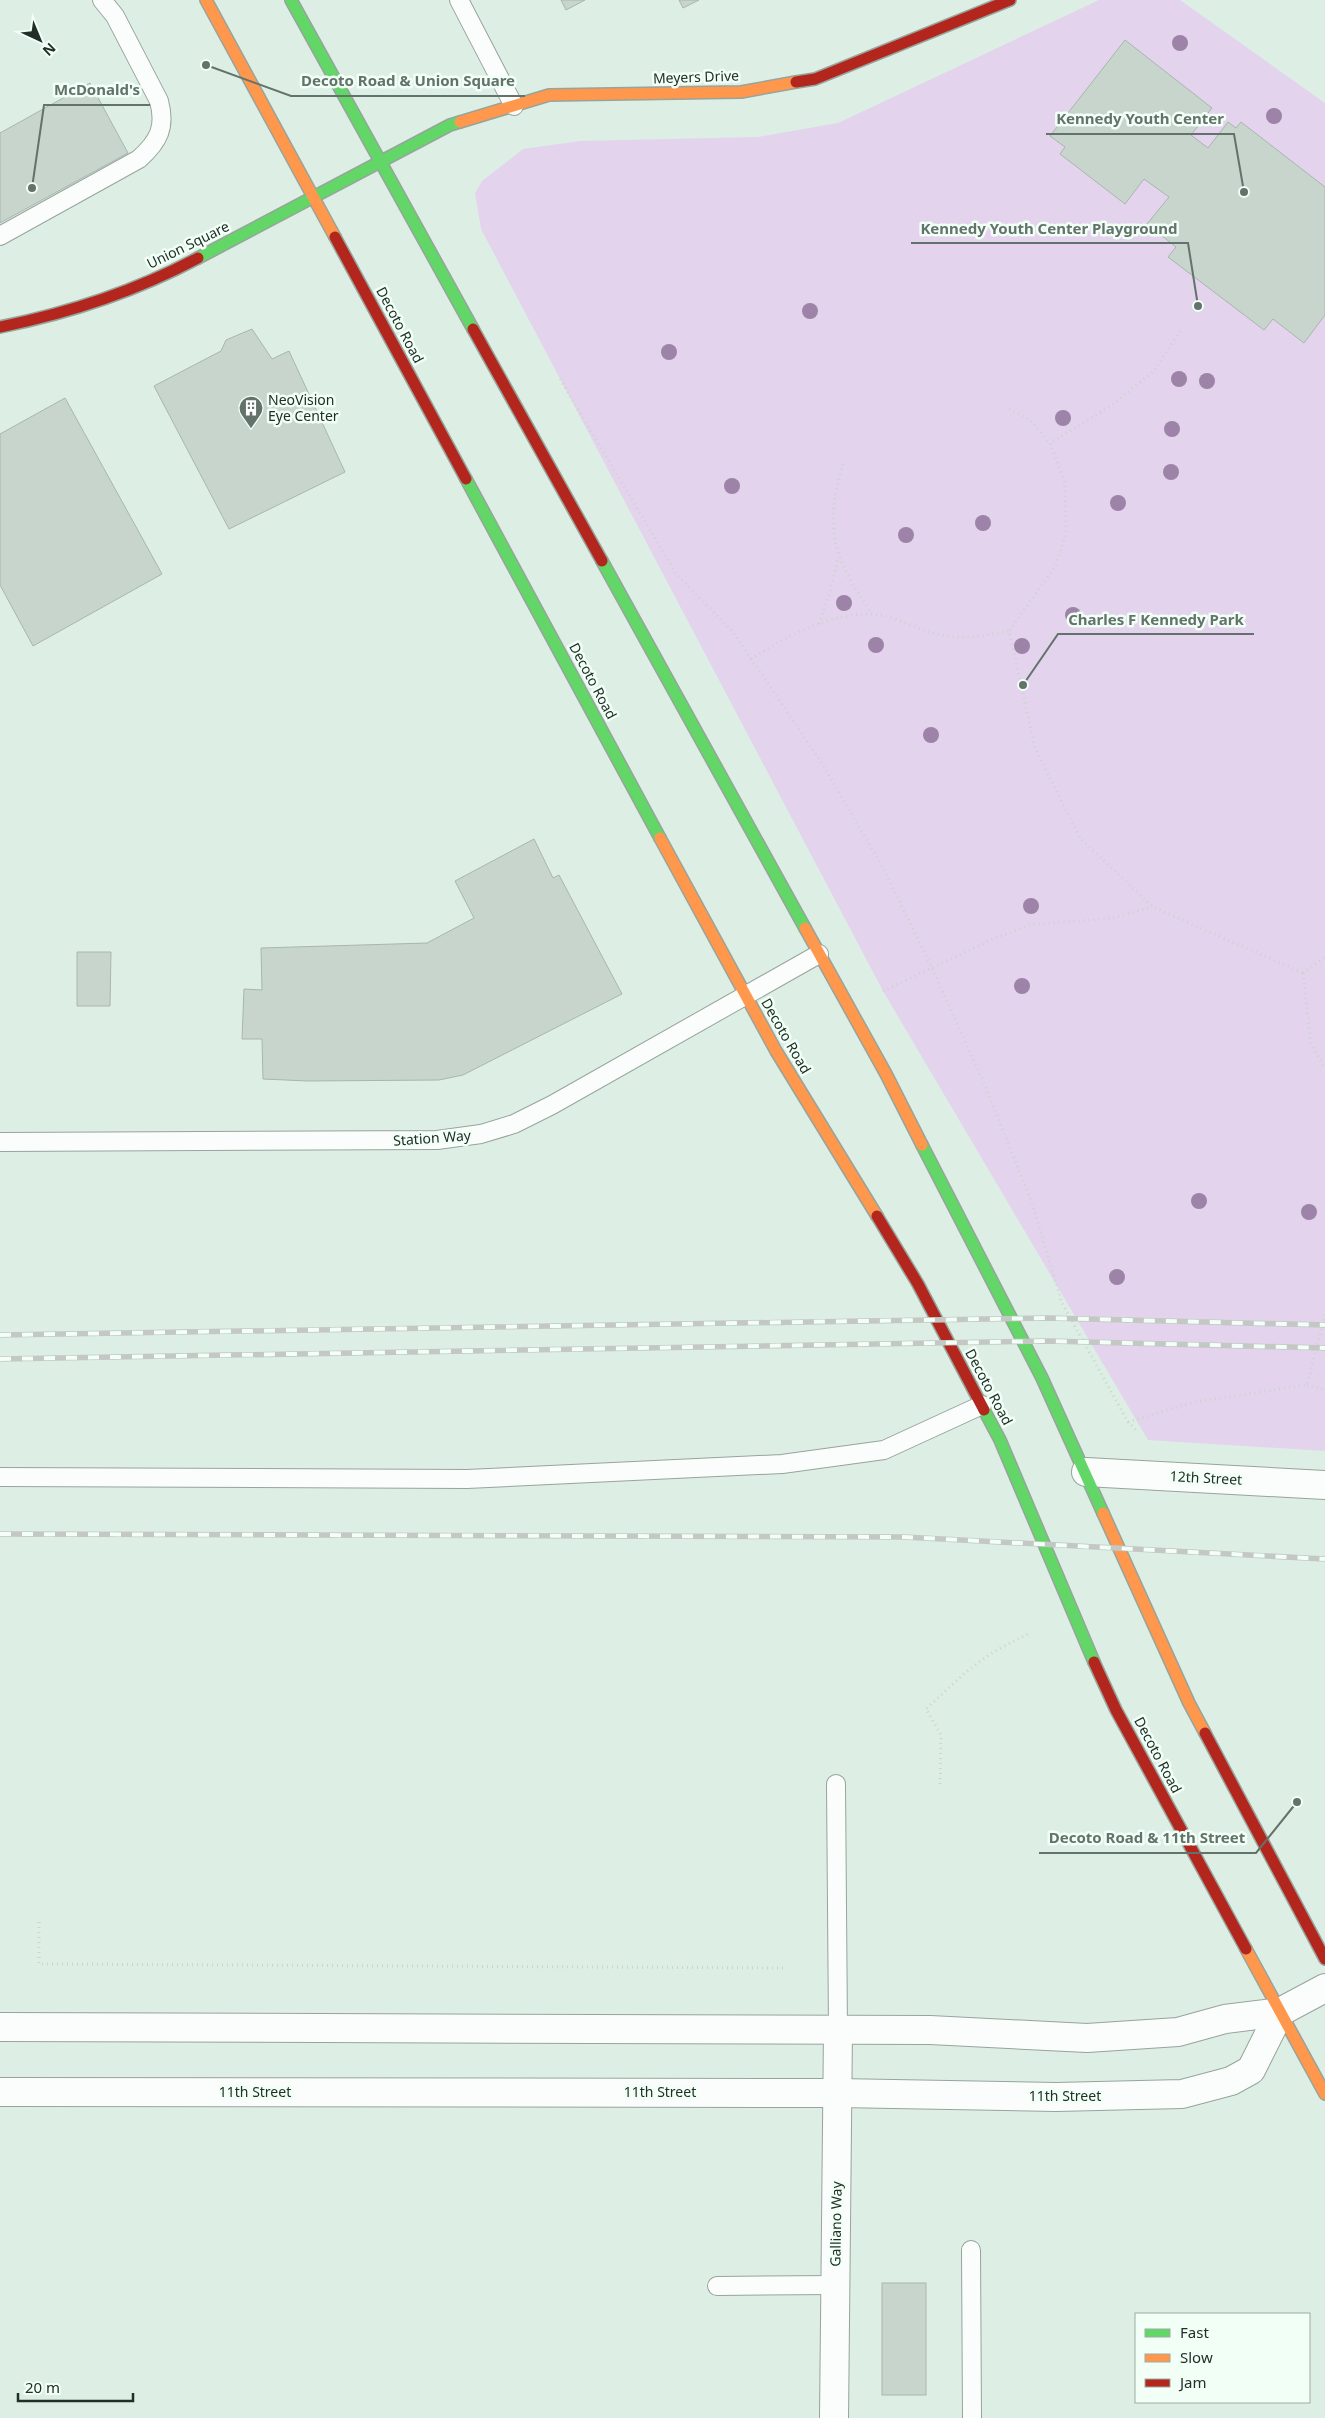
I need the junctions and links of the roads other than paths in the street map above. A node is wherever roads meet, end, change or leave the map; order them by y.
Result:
1 (102, 0) edge
2 (206, 0) edge
3 (291, 0) edge
4 (459, 0) edge
5 (999, 2) edge
6 (514, 106) junction
7 (379, 161) junction
8 (314, 196) junction
9 (0, 236) edge
10 (0, 327) edge
11 (819, 954) junction
12 (745, 995) junction
13 (0, 1142) edge
14 (982, 1406) junction
15 (1086, 1472) junction
16 (0, 1477) edge
17 (1325, 1485) edge
18 (836, 1784) dead end
19 (1325, 1959) edge
20 (1325, 1988) edge
21 (1280, 2012) junction
22 (0, 2027) edge
23 (838, 2030) junction
24 (0, 2092) edge
25 (838, 2092) junction
26 (1325, 2094) edge
27 (971, 2250) dead end
28 (835, 2285) junction
29 (717, 2286) dead end
30 (834, 2418) edge
31 (972, 2418) edge

1 - 9 lane
2 - 8 main road, Decoto Road
3 - 7 main road
4 - 6 lane
5 - 6 main road, Meyers Drive
6 - 7 main road, Meyers Drive
7 - 8 main road, Union Square
7 - 11 main road
8 - 10 main road, Union Square
8 - 12 main road, Decoto Road
11 - 12 lane, Station Way
11 - 15 main road
12 - 13 lane, Station Way
12 - 14 main road, Decoto Road
14 - 16 lane
14 - 21 main road, Decoto Road
15 - 17 street, 12th Street
15 - 19 main road
18 - 23 lane
20 - 21 street
21 - 23 street
21 - 25 street, 11th Street
21 - 26 main road, Decoto Road
22 - 23 street
23 - 25 street, Galliano Way
24 - 25 street, 11th Street
25 - 28 street, Galliano Way
27 - 31 lane
28 - 29 lane
28 - 30 street, Galliano Way

